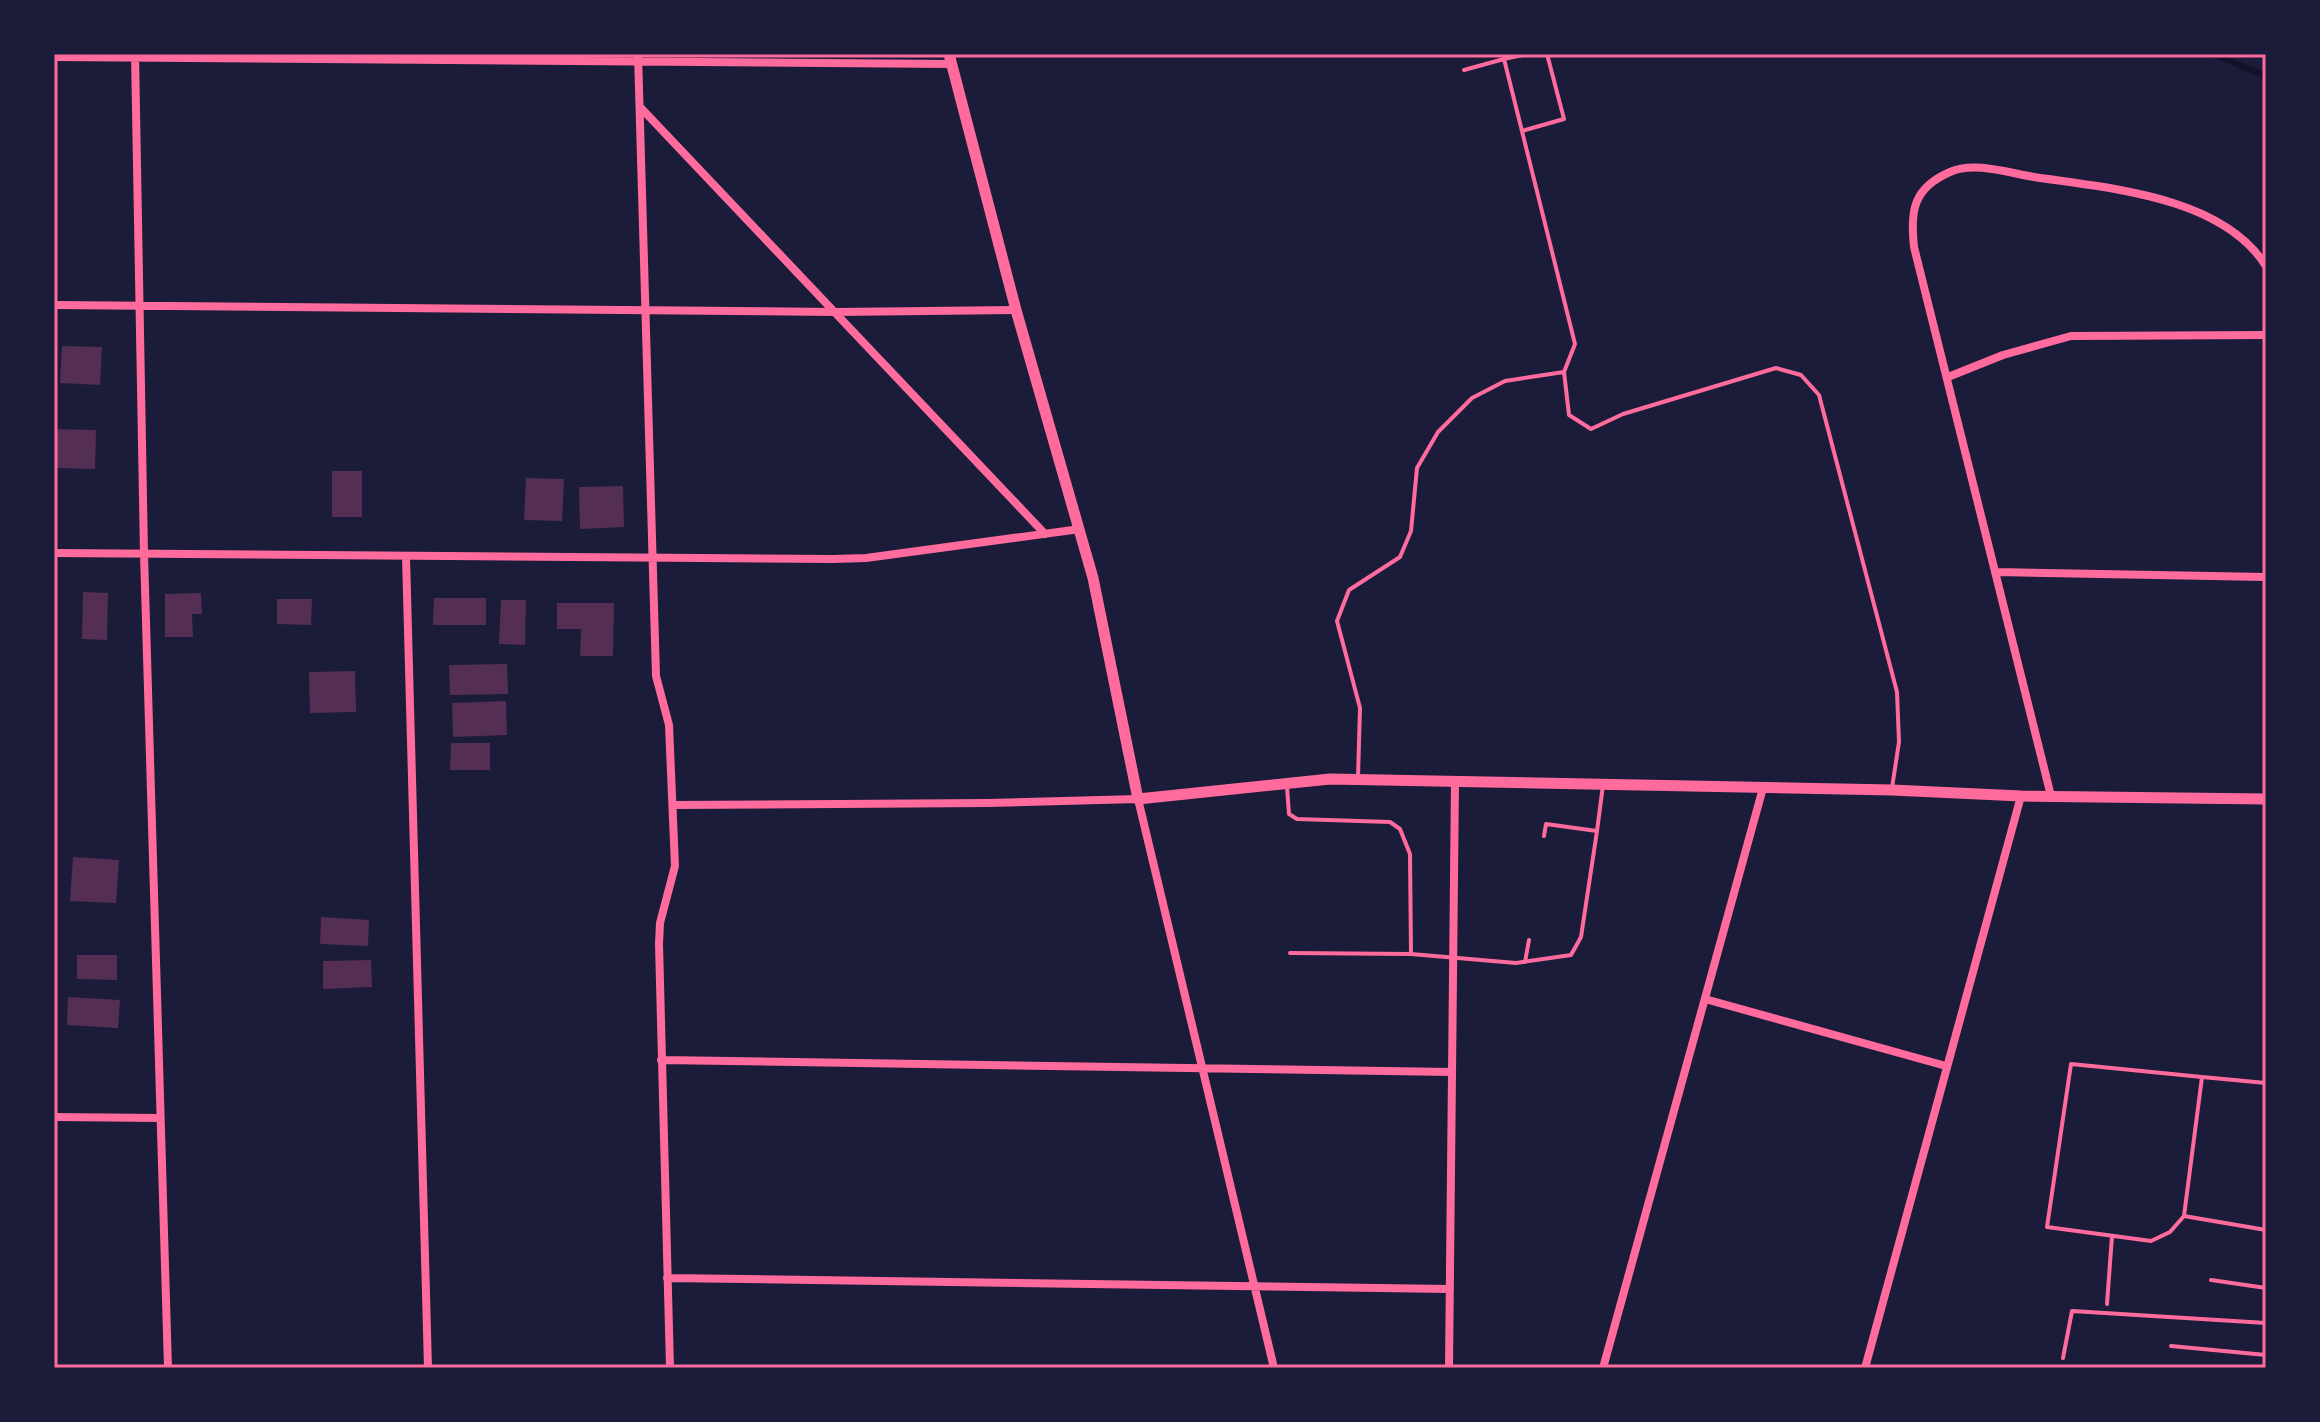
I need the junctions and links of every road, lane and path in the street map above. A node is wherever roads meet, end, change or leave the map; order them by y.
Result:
1 (590, 54) edge
2 (1527, 54) edge
3 (1547, 54) edge
4 (135, 56) edge
5 (54, 57) edge
6 (638, 58) edge
7 (715, 59) edge
8 (779, 59) edge
9 (830, 59) edge
10 (950, 59) edge
11 (1504, 59) junction
12 (598, 63) junction
13 (1464, 70) dead end
14 (641, 107) junction
15 (1522, 131) junction
16 (2266, 266) edge
17 (54, 305) edge
18 (139, 305) junction
19 (1016, 310) junction
20 (646, 311) junction
21 (836, 312) junction
22 (2266, 335) edge
23 (1564, 372) junction
24 (1948, 377) junction
25 (1080, 529) junction
26 (1045, 534) junction
27 (54, 553) edge
28 (144, 554) junction
29 (406, 557) junction
30 (652, 559) junction
31 (1995, 572) junction
32 (2266, 577) edge
33 (1358, 779) junction
34 (1455, 780) junction
35 (1287, 782) junction
36 (1603, 785) junction
37 (1763, 788) junction
38 (1892, 790) junction
39 (2021, 796) junction
40 (2051, 796) junction
41 (1138, 799) junction
42 (2266, 799) edge
43 (673, 805) junction
44 (1597, 831) junction
45 (1544, 836) dead end
46 (1529, 940) dead end
47 (1290, 953) dead end
48 (1411, 954) junction
49 (1453, 957) junction
50 (1525, 962) junction
51 (1705, 999) junction
52 (661, 1060) junction
53 (1946, 1066) junction
54 (1203, 1069) junction
55 (1452, 1072) junction
56 (2202, 1077) junction
57 (2266, 1083) edge
58 (54, 1117) edge
59 (160, 1118) junction
60 (2184, 1216) junction
61 (2266, 1230) edge
62 (2112, 1236) junction
63 (667, 1278) junction
64 (2211, 1280) dead end
65 (1254, 1286) junction
66 (2266, 1288) edge
67 (1450, 1289) junction
68 (2107, 1304) dead end
69 (2266, 1323) edge
70 (2171, 1346) dead end
71 (2266, 1355) edge
72 (2063, 1358) dead end
73 (168, 1368) edge
74 (428, 1368) edge
75 (670, 1368) edge
76 (1274, 1368) edge
77 (1449, 1368) edge
78 (1603, 1368) edge
79 (1865, 1368) edge

1 - 12 street
2 - 11 lane
3 - 15 lane
4 - 5 street
4 - 12 street
4 - 18 street
6 - 7 street
6 - 12 street
6 - 14 street
7 - 8 street
8 - 9 street
9 - 10 street
10 - 19 street
11 - 13 lane
11 - 15 lane
14 - 20 street
14 - 21 street
15 - 23 lane
16 - 24 street
17 - 18 street
18 - 20 street
18 - 28 street
19 - 21 street
19 - 25 street
20 - 21 street
20 - 30 street
21 - 26 street
22 - 24 street
23 - 33 lane
23 - 38 lane
24 - 31 street
25 - 26 street
25 - 41 street
26 - 30 street
27 - 28 street
28 - 29 street
28 - 59 street
29 - 30 street
29 - 74 street
30 - 43 street
31 - 32 street
31 - 40 street
33 - 34 street
33 - 35 street
34 - 36 street
34 - 49 street
35 - 41 street
35 - 48 lane
36 - 37 street
36 - 44 lane
37 - 38 street
37 - 51 street
38 - 39 street
39 - 40 street
39 - 53 street
40 - 42 street
41 - 43 street
41 - 54 street
43 - 52 street
44 - 45 lane
44 - 50 lane
46 - 50 lane
47 - 48 lane
48 - 49 lane
49 - 50 lane
49 - 55 street
51 - 53 street
51 - 78 street
52 - 54 street
52 - 63 street
53 - 79 street
54 - 55 street
54 - 65 street
55 - 67 street
56 - 57 lane
56 - 60 lane
56 - 62 lane
58 - 59 street
59 - 73 street
60 - 61 lane
60 - 62 lane
62 - 68 lane
63 - 65 street
63 - 75 street
64 - 66 lane
65 - 67 street
65 - 76 street
67 - 77 street
69 - 72 lane
70 - 71 lane

